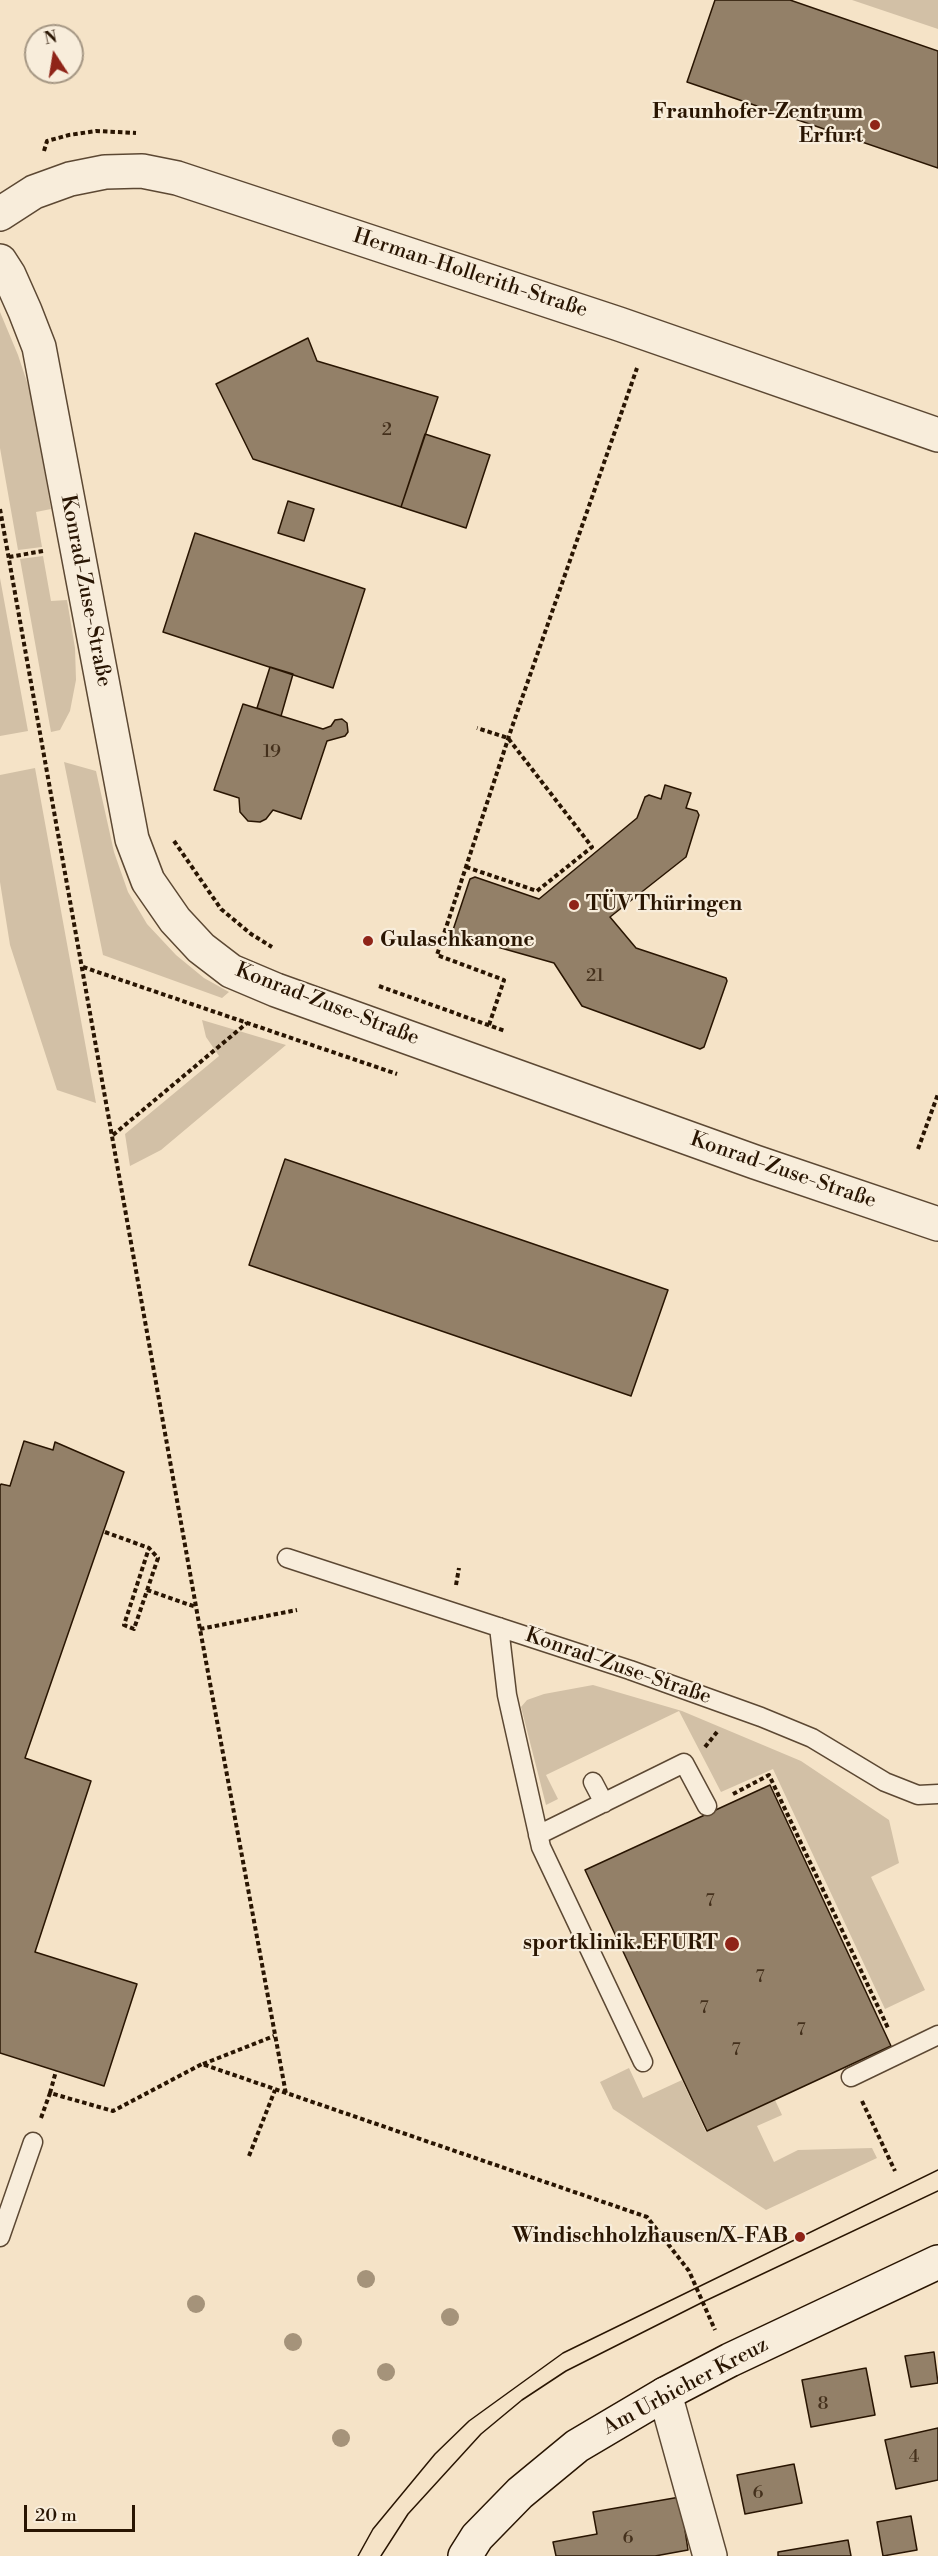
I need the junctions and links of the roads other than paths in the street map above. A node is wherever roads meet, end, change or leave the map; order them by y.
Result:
1 (0, 214) edge
2 (0, 261) edge
3 (938, 435) edge
4 (938, 1224) edge
5 (287, 1558) dead end
6 (499, 1627) junction
7 (593, 1782) dead end
8 (938, 1794) edge
9 (603, 1803) junction
10 (707, 1806) road end
11 (538, 1835) junction
12 (938, 2035) edge
13 (643, 2062) dead end
14 (851, 2077) road end
15 (33, 2142) road end
16 (0, 2237) edge
17 (938, 2262) edge
18 (664, 2394) junction
19 (465, 2556) edge
20 (710, 2556) edge

1 - 3 street, Herman-Hollerith-Straße
2 - 4 street, Konrad-Zuse-Straße
5 - 6 lane, Konrad-Zuse-Straße
6 - 8 lane, Konrad-Zuse-Straße
6 - 11 lane
7 - 9 lane
9 - 10 lane
9 - 11 lane
11 - 13 lane
12 - 14 lane
15 - 16 lane
17 - 18 street, Am Urbicher Kreuz
18 - 19 street, Am Urbicher Kreuz
18 - 20 street

